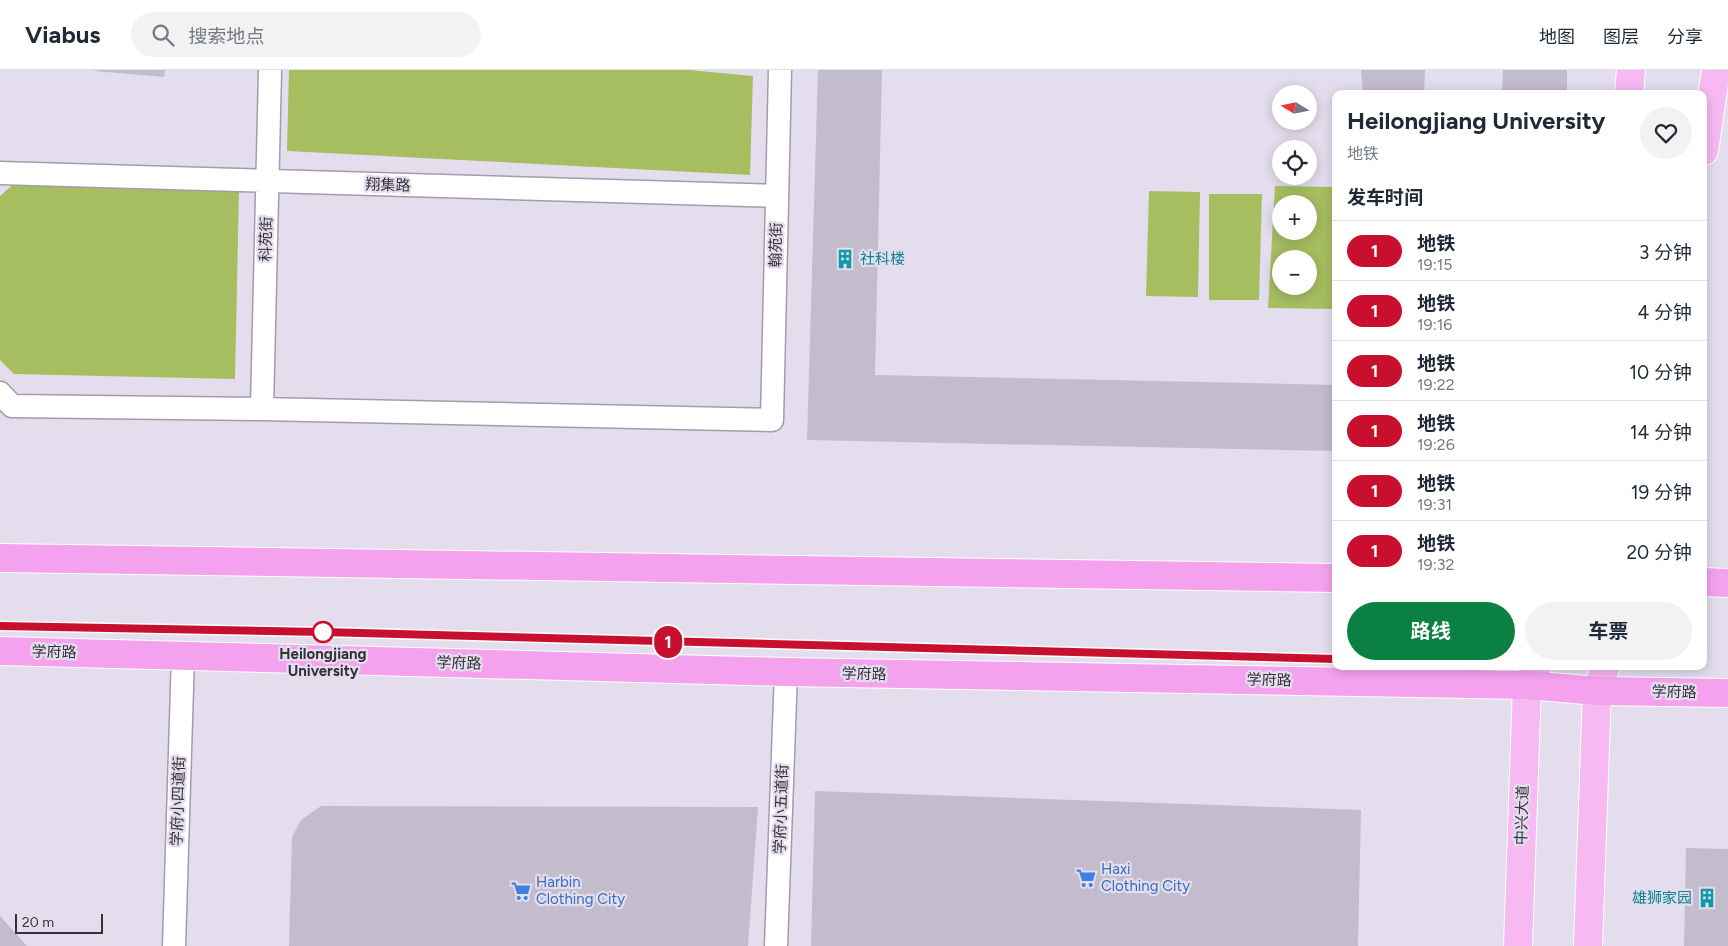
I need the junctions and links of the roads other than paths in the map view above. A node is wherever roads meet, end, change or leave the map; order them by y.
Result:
1 (270, 70) edge
2 (780, 70) edge
3 (1631, 70) edge
4 (1716, 70) edge
5 (1629, 90) edge
6 (1707, 131) edge
7 (0, 173) edge
8 (267, 181) junction
9 (777, 196) junction
10 (0, 394) edge
11 (262, 409) junction
12 (0, 558) edge
13 (1332, 578) edge
14 (1707, 582) edge
15 (1728, 583) edge
16 (0, 651) edge
17 (183, 655) junction
18 (786, 672) junction
19 (1532, 675) edge
20 (1602, 679) edge
21 (1728, 693) edge
22 (174, 946) edge
23 (776, 946) edge
24 (1518, 946) edge
25 (1588, 946) edge

1 - 8 street, 科苑街
2 - 9 street, 翰苑街
3 - 5 main road
4 - 6 main road
7 - 8 street, 翔集路
8 - 9 street, 翔集路
8 - 11 street, 科苑街
9 - 11 street, 翰苑街
10 - 11 street
12 - 13 highway
14 - 15 highway
16 - 17 highway, 学府路
17 - 18 highway, 学府路
17 - 22 street, 学府小四道街
18 - 19 highway, 学府路
18 - 23 street, 学府小五道街
19 - 20 highway, 学府路
19 - 24 main road, 中兴大道
20 - 21 highway, 学府路
20 - 25 main road

